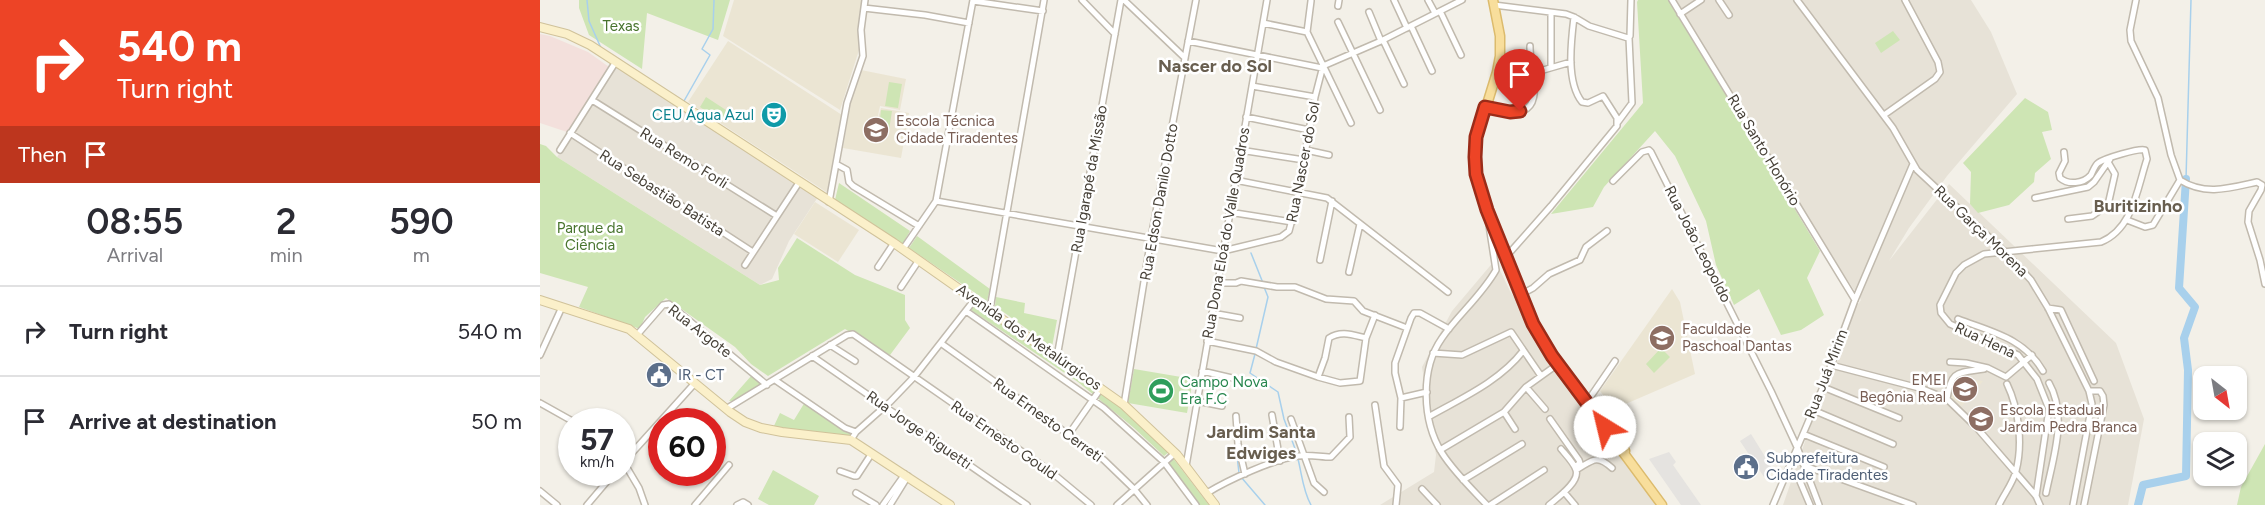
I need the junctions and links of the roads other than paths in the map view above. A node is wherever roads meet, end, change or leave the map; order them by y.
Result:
1 (866, 0) edge
2 (973, 0) edge
3 (1044, 0) edge
4 (1082, 0) edge
5 (1123, 0) edge
6 (1196, 0) edge
7 (1267, 0) edge
8 (1394, 0) edge
9 (1428, 0) edge
10 (1462, 0) edge
11 (1631, 0) edge
12 (1672, 0) edge
13 (1701, 0) edge
14 (1719, 0) edge
15 (1797, 0) edge
16 (1905, 0) edge
17 (2136, 0) edge
18 (1311, 1) edge
19 (1493, 3) edge
20 (864, 8) junction
21 (1043, 11) junction
22 (1369, 12) dead end
23 (1437, 12) junction
24 (1551, 13) junction
25 (1680, 14) junction
26 (1729, 15) dead end
27 (1574, 17) junction
28 (1338, 22) dead end
29 (969, 23) junction
30 (1263, 23) junction
31 (540, 27) edge
32 (1409, 27) junction
33 (1307, 32) junction
34 (1115, 34) junction
35 (1629, 38) junction
36 (1382, 40) junction
37 (1188, 41) junction
38 (1530, 46) dead end
39 (1353, 52) junction
40 (1257, 54) junction
41 (1461, 55) dead end
42 (1185, 58) junction
43 (1571, 62) junction
44 (615, 63) junction
45 (1323, 67) junction
46 (1551, 67) junction
47 (1432, 71) dead end
48 (1533, 73) junction
49 (1404, 84) dead end
50 (1252, 86) junction
51 (1315, 98) junction
52 (592, 100) junction
53 (1485, 107) junction
54 (1380, 110) dead end
55 (1884, 115) junction
56 (1246, 117) junction
57 (1618, 122) junction
58 (1351, 123) dead end
59 (1310, 130) junction
60 (570, 133) junction
61 (560, 150) dead end
62 (1240, 150) junction
63 (1306, 150) junction
64 (2064, 152) dead end
65 (1329, 155) dead end
66 (1304, 160) junction
67 (2109, 161) junction
68 (836, 164) junction
69 (1913, 164) junction
70 (1234, 180) junction
71 (2180, 180) junction
72 (800, 181) junction
73 (1613, 181) dead end
74 (2263, 182) edge
75 (1299, 192) junction
76 (2035, 198) dead end
77 (936, 201) junction
78 (1332, 201) junction
79 (829, 202) junction
80 (1487, 210) junction
81 (1229, 212) junction
82 (1006, 214) junction
83 (777, 216) junction
84 (2068, 219) dead end
85 (2127, 220) junction
86 (1292, 222) junction
87 (1360, 224) junction
88 (919, 226) junction
89 (1081, 227) junction
90 (1607, 231) dead end
91 (1151, 238) junction
92 (894, 243) junction
93 (903, 249) junction
94 (1223, 251) junction
95 (2004, 251) junction
96 (753, 252) junction
97 (1505, 258) junction
98 (919, 260) junction
99 (1320, 260) dead end
100 (745, 265) dead end
101 (878, 267) dead end
102 (1349, 272) dead end
103 (1217, 283) junction
104 (2265, 284) edge
105 (901, 287) dead end
106 (1448, 292) dead end
107 (1520, 295) junction
108 (975, 299) junction
109 (540, 300) edge
110 (1855, 300) junction
111 (562, 307) junction
112 (2048, 308) junction
113 (990, 309) junction
114 (966, 311) junction
115 (1212, 314) junction
116 (1376, 315) junction
117 (1240, 318) dead end
118 (1958, 319) dead end
119 (1407, 328) junction
120 (1449, 329) junction
121 (637, 334) junction
122 (1366, 338) junction
123 (1207, 341) junction
124 (942, 344) junction
125 (830, 345) junction
126 (1523, 351) junction
127 (1433, 353) junction
128 (540, 355) edge
129 (2032, 355) junction
130 (812, 356) junction
131 (1057, 357) junction
132 (855, 361) dead end
133 (1615, 361) dead end
134 (1950, 362) dead end
135 (2025, 362) junction
136 (1558, 364) junction
137 (1832, 365) junction
138 (1988, 368) junction
139 (1202, 371) junction
140 (2043, 371) dead end
141 (1318, 376) junction
142 (1541, 376) junction
143 (914, 377) junction
144 (1232, 378) dead end
145 (775, 380) junction
146 (2094, 381) dead end
147 (695, 383) junction
148 (2049, 383) dead end
149 (2007, 384) dead end
150 (767, 385) junction
151 (1526, 387) junction
152 (1823, 387) junction
153 (1101, 388) junction
154 (1427, 392) junction
155 (2089, 392) junction
156 (1401, 398) junction
157 (1947, 399) junction
158 (1093, 400) junction
159 (1197, 402) junction
160 (1587, 402) junction
161 (543, 405) edge
162 (1124, 405) junction
163 (1375, 405) dead end
164 (1222, 406) dead end
165 (885, 407) junction
166 (725, 408) edge
167 (726, 409) joint
168 (1545, 409) dead end
169 (1813, 410) junction
170 (540, 411) edge
171 (1504, 412) junction
172 (558, 413) edge
173 (1272, 415) dead end
174 (1236, 416) dead end
175 (1430, 416) junction
176 (1349, 417) dead end
177 (1899, 418) dead end
178 (1291, 419) dead end
179 (1550, 419) dead end
180 (1400, 427) dead end
181 (1515, 429) dead end
182 (1069, 434) junction
183 (1803, 434) junction
184 (854, 436) junction
185 (2045, 443) junction
186 (1522, 444) dead end
187 (1893, 444) dead end
188 (2055, 445) junction
189 (1797, 447) junction
190 (636, 448) edge
191 (1440, 450) junction
192 (1561, 450) dead end
193 (872, 453) junction
194 (1174, 453) junction
195 (1300, 456) junction
196 (1280, 461) junction
197 (1164, 462) junction
198 (729, 465) dead end
199 (1186, 466) junction
200 (1805, 466) junction
201 (1884, 466) dead end
202 (1576, 468) junction
203 (1612, 468) dead end
204 (1544, 470) dead end
205 (840, 471) dead end
206 (2016, 472) junction
207 (1245, 474) junction
208 (907, 475) junction
209 (1799, 479) dead end
210 (1463, 480) junction
211 (636, 483) edge
212 (603, 486) edge
213 (1134, 489) junction
214 (1422, 489) dead end
215 (540, 490) edge
216 (1324, 492) dead end
217 (1564, 492) junction
218 (1207, 493) junction
219 (2046, 493) dead end
220 (856, 494) dead end
221 (2036, 496) junction
222 (697, 504) edge
223 (557, 505) edge
224 (587, 505) edge
225 (645, 505) edge
226 (737, 505) edge
227 (748, 505) edge
228 (876, 505) edge
229 (883, 505) edge
230 (890, 505) edge
231 (950, 505) edge
232 (1027, 505) edge
233 (1091, 505) edge
234 (1118, 505) edge
235 (1147, 505) edge
236 (1196, 505) edge
237 (1215, 505) edge
238 (1396, 505) edge
239 (1437, 505) edge
240 (1488, 505) edge
241 (1549, 505) edge
242 (1575, 505) edge
243 (1662, 505) edge
244 (1773, 505) edge
245 (1810, 505) edge
246 (1819, 505) edge
247 (1913, 505) edge
248 (1999, 505) edge
249 (2040, 505) edge
250 (2073, 505) edge
251 (2084, 505) edge

1 - 20 street
2 - 21 street
2 - 29 street
3 - 21 street
4 - 34 street
5 - 34 street, Rua Igarapé da Missão
5 - 42 street
6 - 37 street, Rua Edson Danilo Dotto
7 - 30 street, Rua Dona Eloá do Valle Quadros
8 - 32 street
9 - 23 street
10 - 23 street
11 - 35 street
12 - 25 street, Rua Santo Honório
13 - 25 street
14 - 26 street
15 - 55 street
16 - 55 street
17 - 71 street
18 - 33 street
19 - 24 street
19 - 53 main road
20 - 29 street
20 - 68 street
21 - 82 street
22 - 36 street
23 - 32 street
23 - 41 street
24 - 27 street
24 - 46 street
25 - 110 street, Rua Santo Honório
27 - 35 street
27 - 43 street
28 - 39 street
29 - 77 street
30 - 33 street
30 - 40 street, Rua Dona Eloá do Valle Quadros
31 - 44 main road, Avenida dos Metalúrgicos
32 - 36 street
32 - 47 street
33 - 45 street
34 - 89 street, Rua Igarapé da Missão
35 - 57 street
36 - 39 street
36 - 49 street
37 - 40 street
37 - 42 street, Rua Edson Danilo Dotto
38 - 48 street
39 - 45 street
39 - 54 street
40 - 45 street
40 - 50 street, Rua Dona Eloá do Valle Quadros
42 - 91 street, Rua Edson Danilo Dotto
43 - 46 street
43 - 57 street
44 - 52 street
44 - 72 main road, Avenida dos Metalúrgicos
45 - 51 street, Rua Nascer do Sol
45 - 58 street
46 - 48 street
48 - 53 street
50 - 51 street
50 - 56 street, Rua Dona Eloá do Valle Quadros
51 - 59 street, Rua Nascer do Sol
52 - 60 street
52 - 83 street, Rua Remo Forli
53 - 80 main road
55 - 69 street
56 - 59 street
56 - 62 street, Rua Dona Eloá do Valle Quadros
57 - 97 street
59 - 63 street, Rua Nascer do Sol
60 - 61 street
60 - 96 street, Rua Sebastião Batista
62 - 66 street
62 - 70 street, Rua Dona Eloá do Valle Quadros
63 - 65 street
63 - 66 street, Rua Nascer do Sol
64 - 67 street
66 - 75 street, Rua Nascer do Sol
67 - 76 street
67 - 84 street
67 - 85 street
68 - 79 street
68 - 88 street
69 - 95 street, Rua Garça Morena
69 - 110 street, Rua Juá Mirim
70 - 75 street
70 - 81 street, Rua Dona Eloá do Valle Quadros
71 - 74 street
71 - 85 street
72 - 79 main road, Avenida dos Metalúrgicos
72 - 83 street
73 - 189 street, Rua João Leopoldo
74 - 104 street
75 - 78 street
75 - 86 street, Rua Nascer do Sol
77 - 82 street, Rua Nascer do Sol
77 - 88 street
78 - 87 street
78 - 99 street
79 - 92 main road, Avenida dos Metalúrgicos
80 - 97 main road
80 - 120 street
81 - 86 street
81 - 94 street, Rua Dona Eloá do Valle Quadros
82 - 89 street, Rua Nascer do Sol
82 - 113 street
83 - 96 street
85 - 95 street
86 - 94 street, Rua Nascer do Sol
87 - 102 street
87 - 106 street
88 - 93 street
89 - 91 street, Rua Nascer do Sol
89 - 131 street, Rua Igarapé da Missão
90 - 107 street
91 - 94 street, Rua Nascer do Sol
91 - 162 street, Rua Edson Danilo Dotto
92 - 93 main road, Avenida dos Metalúrgicos
92 - 101 street
93 - 98 main road, Avenida dos Metalúrgicos
94 - 103 street, Rua Dona Eloá do Valle Quadros
95 - 112 street, Rua Garça Morena
95 - 135 street, Rua Hena
96 - 100 street
97 - 107 main road
98 - 105 street
98 - 108 main road, Avenida dos Metalúrgicos
103 - 115 street, Rua Dona Eloá do Valle Quadros
103 - 116 street
107 - 136 main road
108 - 113 main road, Avenida dos Metalúrgicos
108 - 114 street
109 - 111 main road
110 - 137 street, Rua Juá Mirim
111 - 121 main road
111 - 128 street
112 - 146 street
112 - 155 street, Rua Garça Morena
113 - 131 main road, Avenida dos Metalúrgicos
114 - 124 street
114 - 158 street
115 - 117 street
115 - 123 street, Rua Dona Eloá do Valle Quadros
116 - 119 street
116 - 122 street
118 - 129 street
119 - 120 street
119 - 156 street
120 - 127 street
121 - 147 main road
121 - 150 street, Rua Argote
122 - 141 street
122 - 141 street
123 - 139 street, Rua Dona Eloá do Valle Quadros
123 - 141 street
124 - 143 street
124 - 182 street, Rua Ernesto Cerreti
125 - 130 street
125 - 132 street
125 - 143 street, Rua Ernesto Gould
126 - 127 street
126 - 142 street
126 - 175 street
127 - 154 street
129 - 135 street
129 - 140 street
130 - 145 street
130 - 165 street, Rua Jorge Riguetti
131 - 153 main road, Avenida dos Metalúrgicos
133 - 160 street
134 - 138 street
135 - 138 street
135 - 185 street, Rua Hena
136 - 142 street
136 - 160 main road
137 - 152 street, Rua Juá Mirim
137 - 157 street
138 - 157 street
139 - 144 street
139 - 159 street, Rua Dona Eloá do Valle Quadros
142 - 151 street
143 - 165 street
143 - 233 street, Rua Ernesto Gould
145 - 150 street
145 - 184 street
147 - 166 main road
147 - 190 street
148 - 188 street
149 - 206 street
150 - 167 street
151 - 168 street
151 - 171 street
152 - 169 street, Rua Juá Mirim
152 - 177 street
153 - 158 street
153 - 162 main road, Avenida dos Metalúrgicos
154 - 156 street
154 - 175 street
155 - 250 street, Rua Garça Morena
155 - 251 street
156 - 180 street
157 - 206 street
158 - 182 street
158 - 197 street
159 - 164 street
159 - 199 street, Rua Dona Eloá do Valle Quadros
160 - 243 main road
161 - 170 street
161 - 172 street
162 - 194 main road, Avenida dos Metalúrgicos
163 - 238 street
165 - 184 street
165 - 232 street, Rua Jorge Riguetti
167 - 184 main road
169 - 183 street, Rua Juá Mirim
169 - 187 street
171 - 181 street
171 - 191 street
173 - 196 street
174 - 207 street
175 - 191 street
176 - 195 street
178 - 195 street
179 - 202 street
182 - 213 street, Rua Ernesto Cerreti
183 - 189 street, Rua Juá Mirim
183 - 201 street
184 - 193 main road
185 - 188 street
185 - 221 street, Rua Hena
186 - 210 street
188 - 219 street
189 - 200 street
189 - 244 street, Rua Juá Mirim
191 - 210 street
192 - 202 street
193 - 205 street
193 - 208 main road
194 - 197 street
194 - 199 main road, Avenida dos Metalúrgicos
195 - 196 street
195 - 216 street
196 - 207 street
197 - 213 street
197 - 236 street
198 - 222 street
199 - 218 main road, Avenida dos Metalúrgicos
200 - 246 street
200 - 247 street
202 - 203 street
202 - 217 street
204 - 240 street
206 - 221 street
206 - 248 street
207 - 218 street
208 - 229 street
208 - 230 street
208 - 231 main road
209 - 245 street
210 - 240 street
211 - 225 street
212 - 224 street
213 - 234 street
213 - 235 street, Rua Ernesto Cerreti
214 - 239 street
215 - 223 street
217 - 241 street
217 - 242 street
218 - 237 main road, Avenida dos Metalúrgicos
220 - 228 street
221 - 249 street
226 - 227 street

